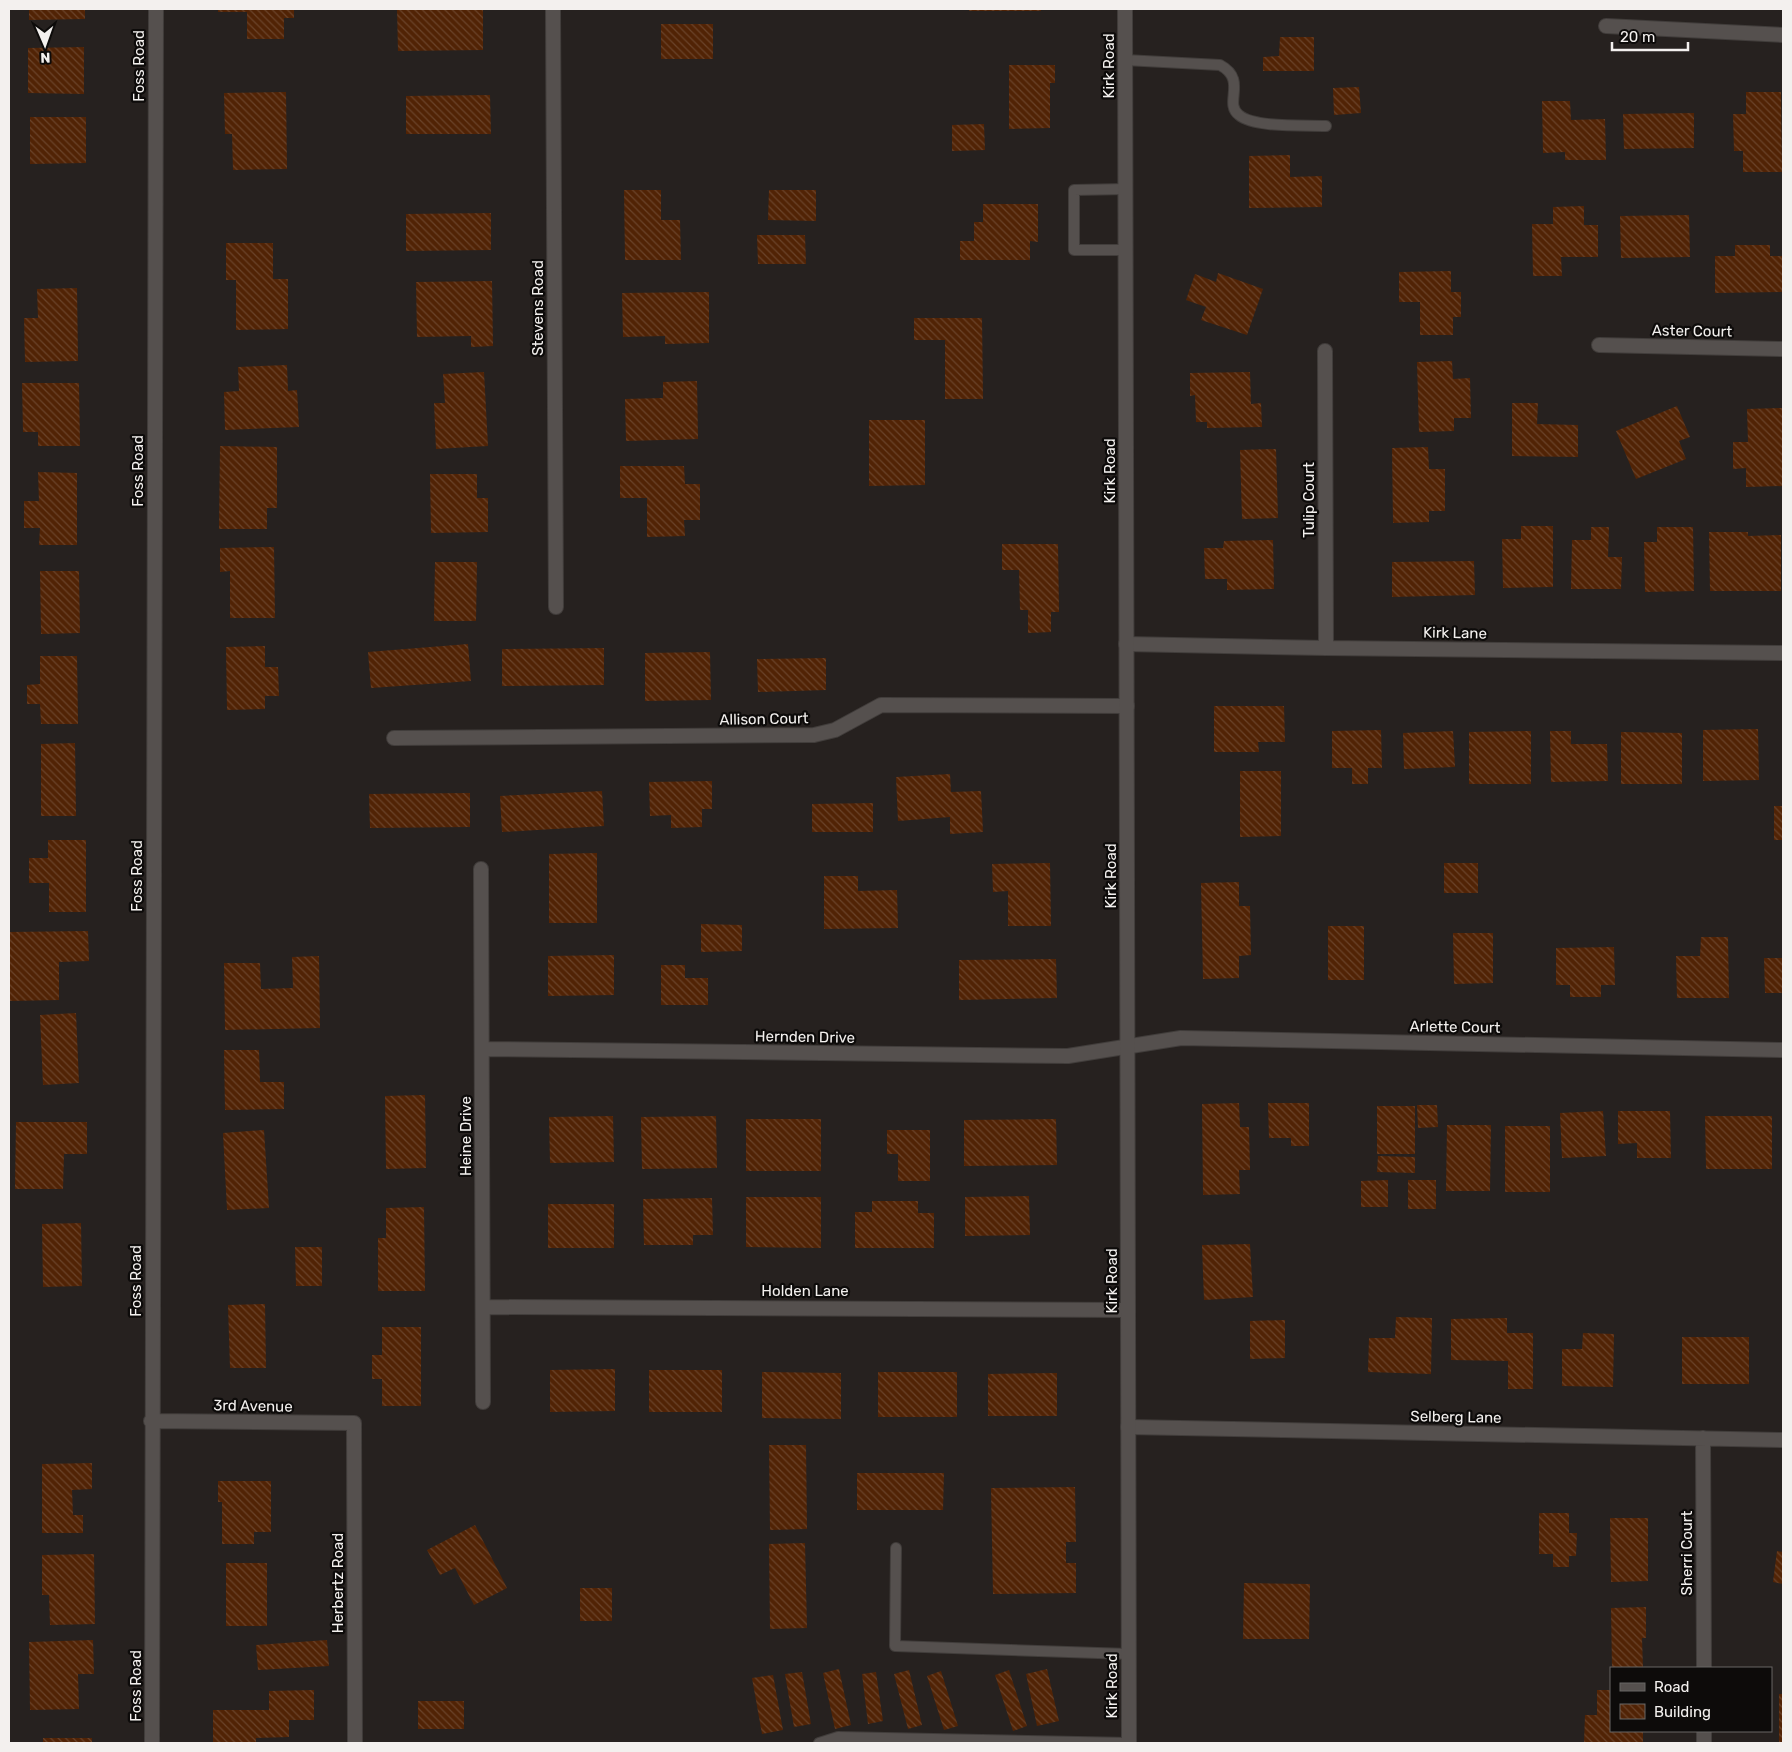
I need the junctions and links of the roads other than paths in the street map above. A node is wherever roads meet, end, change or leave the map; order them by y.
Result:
1 (156, 9) edge
2 (553, 9) edge
3 (1125, 9) edge
4 (1606, 26) dead end
5 (1783, 35) edge
6 (1125, 60) junction
7 (1326, 126) dead end
8 (1126, 189) junction
9 (1126, 250) junction
10 (1599, 345) dead end
11 (1783, 349) edge
12 (1325, 351) dead end
13 (556, 608) dead end
14 (1126, 644) junction
15 (1326, 648) junction
16 (1783, 653) edge
17 (1127, 706) junction
18 (394, 738) dead end
19 (481, 869) dead end
20 (1128, 1048) junction
21 (482, 1049) junction
22 (1783, 1050) edge
23 (483, 1307) junction
24 (1128, 1310) junction
25 (483, 1402) dead end
26 (152, 1421) junction
27 (354, 1423) joint
28 (1128, 1427) junction
29 (1703, 1438) junction
30 (1783, 1440) edge
31 (896, 1548) dead end
32 (1128, 1654) junction
33 (1704, 1667) edge
34 (152, 1743) edge
35 (354, 1743) edge
36 (818, 1743) edge
37 (1129, 1743) edge

1 - 26 street, Foss Road
2 - 13 street, Stevens Road
3 - 6 street, Kirk Road
4 - 5 street
6 - 7 lane
6 - 8 street, Kirk Road
8 - 9 street, Kirk Road
8 - 9 lane
9 - 14 street, Kirk Road
10 - 11 street, Aster Court
12 - 15 street, Tulip Court
14 - 15 street, Kirk Lane
14 - 17 street, Kirk Road
15 - 16 street, Kirk Lane
17 - 18 street, Allison Court
17 - 20 street, Kirk Road
19 - 21 street, Heine Drive
20 - 21 street, Hernden Drive
20 - 22 street, Arlette Court
20 - 24 street, Kirk Road
21 - 23 street, Heine Drive
23 - 24 street, Holden Lane
23 - 25 street, Heine Drive
24 - 28 street, Kirk Road
26 - 27 street, 3rd Avenue
26 - 34 street, Foss Road
27 - 35 street, Herbertz Road
28 - 29 street, Selberg Lane
28 - 32 street, Kirk Road
29 - 30 street, Selberg Lane
29 - 33 street, Sherri Court
31 - 32 lane
32 - 37 street, Kirk Road
36 - 37 lane

